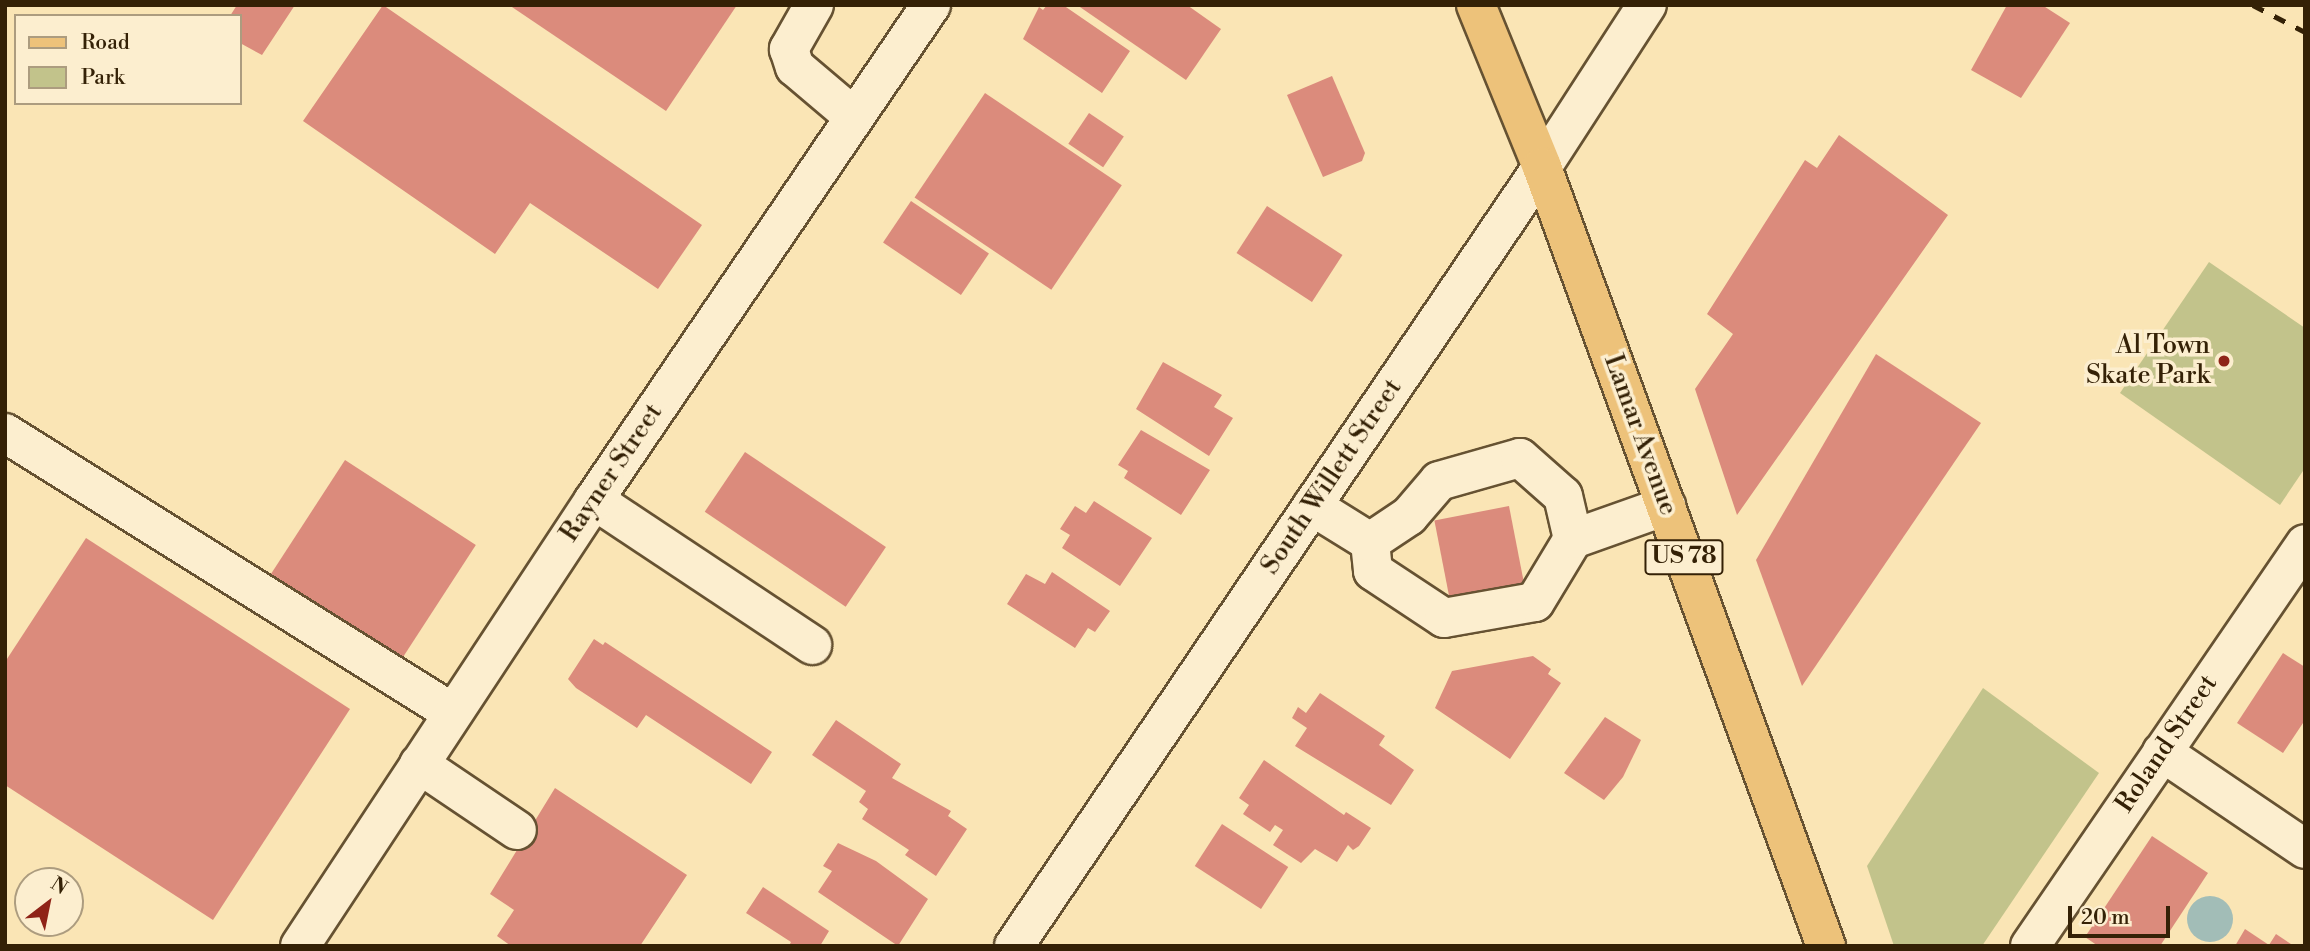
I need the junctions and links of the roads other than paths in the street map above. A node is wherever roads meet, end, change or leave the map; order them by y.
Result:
1 (814, 5) edge
2 (1476, 5) edge
3 (1647, 5) edge
4 (920, 9) edge
5 (854, 117) junction
6 (1542, 167) junction
7 (5, 433) edge
8 (594, 500) junction
9 (1312, 506) junction
10 (1666, 506) junction
11 (1573, 539) junction
12 (1370, 542) junction
13 (2305, 544) edge
14 (812, 645) dead end
15 (453, 713) junction
16 (2162, 752) junction
17 (419, 764) junction
18 (517, 830) dead end
19 (2305, 849) edge
20 (310, 942) edge
21 (1014, 946) edge
22 (1826, 946) edge
23 (2030, 946) edge

1 - 5 street
2 - 6 main road, Lamar Avenue / US 78
3 - 6 street, South Willett Street
4 - 5 street, Rayner Street
5 - 8 street, Rayner Street
6 - 9 street, South Willett Street
6 - 10 main road, Lamar Avenue / US 78
7 - 15 street
8 - 14 street
8 - 15 street, Rayner Street
9 - 12 street
9 - 21 street, South Willett Street
10 - 11 street
10 - 22 main road, Lamar Avenue / US 78
11 - 12 street
11 - 12 street
13 - 16 street, Roland Street
15 - 17 street, Rayner Street
16 - 19 street
16 - 23 street, Roland Street
17 - 18 street
17 - 20 street, Rayner Street

